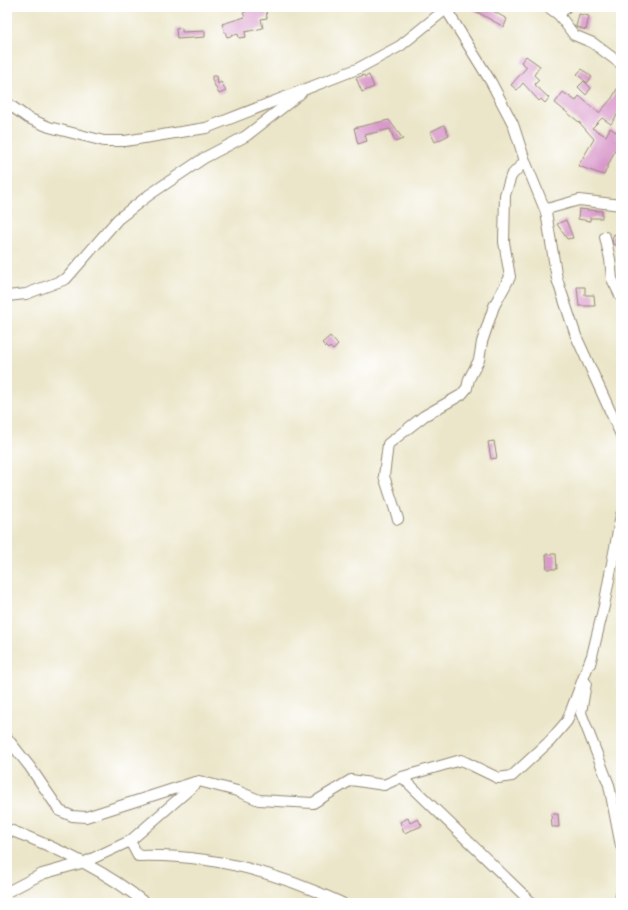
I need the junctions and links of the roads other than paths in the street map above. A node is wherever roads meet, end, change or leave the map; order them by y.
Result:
1 (548, 7) edge
2 (445, 8) edge
3 (563, 11) edge
4 (621, 64) edge
5 (309, 87) junction
6 (7, 103) edge
7 (525, 161) junction
8 (621, 205) edge
9 (546, 212) junction
10 (605, 237) dead end
11 (7, 296) edge
12 (621, 297) edge
13 (621, 435) edge
14 (621, 515) edge
15 (398, 519) dead end
16 (591, 658) junction
17 (7, 738) edge
18 (402, 777) junction
19 (199, 780) junction
20 (7, 829) edge
21 (130, 841) junction
22 (621, 846) edge
23 (85, 862) junction
24 (7, 892) edge
25 (621, 895) edge
26 (145, 903) edge
27 (342, 903) edge
28 (532, 903) edge
29 (620, 903) edge

1 - 3 street
2 - 5 street
2 - 7 street
3 - 4 street
5 - 6 street
5 - 11 street
7 - 9 street
7 - 15 street
8 - 9 street
9 - 13 street
10 - 12 street
14 - 16 street
16 - 18 street
16 - 22 street
17 - 19 street
18 - 19 street
18 - 28 street
19 - 21 street
20 - 23 street
21 - 23 street
21 - 27 street
23 - 24 street
23 - 26 street
25 - 29 street

